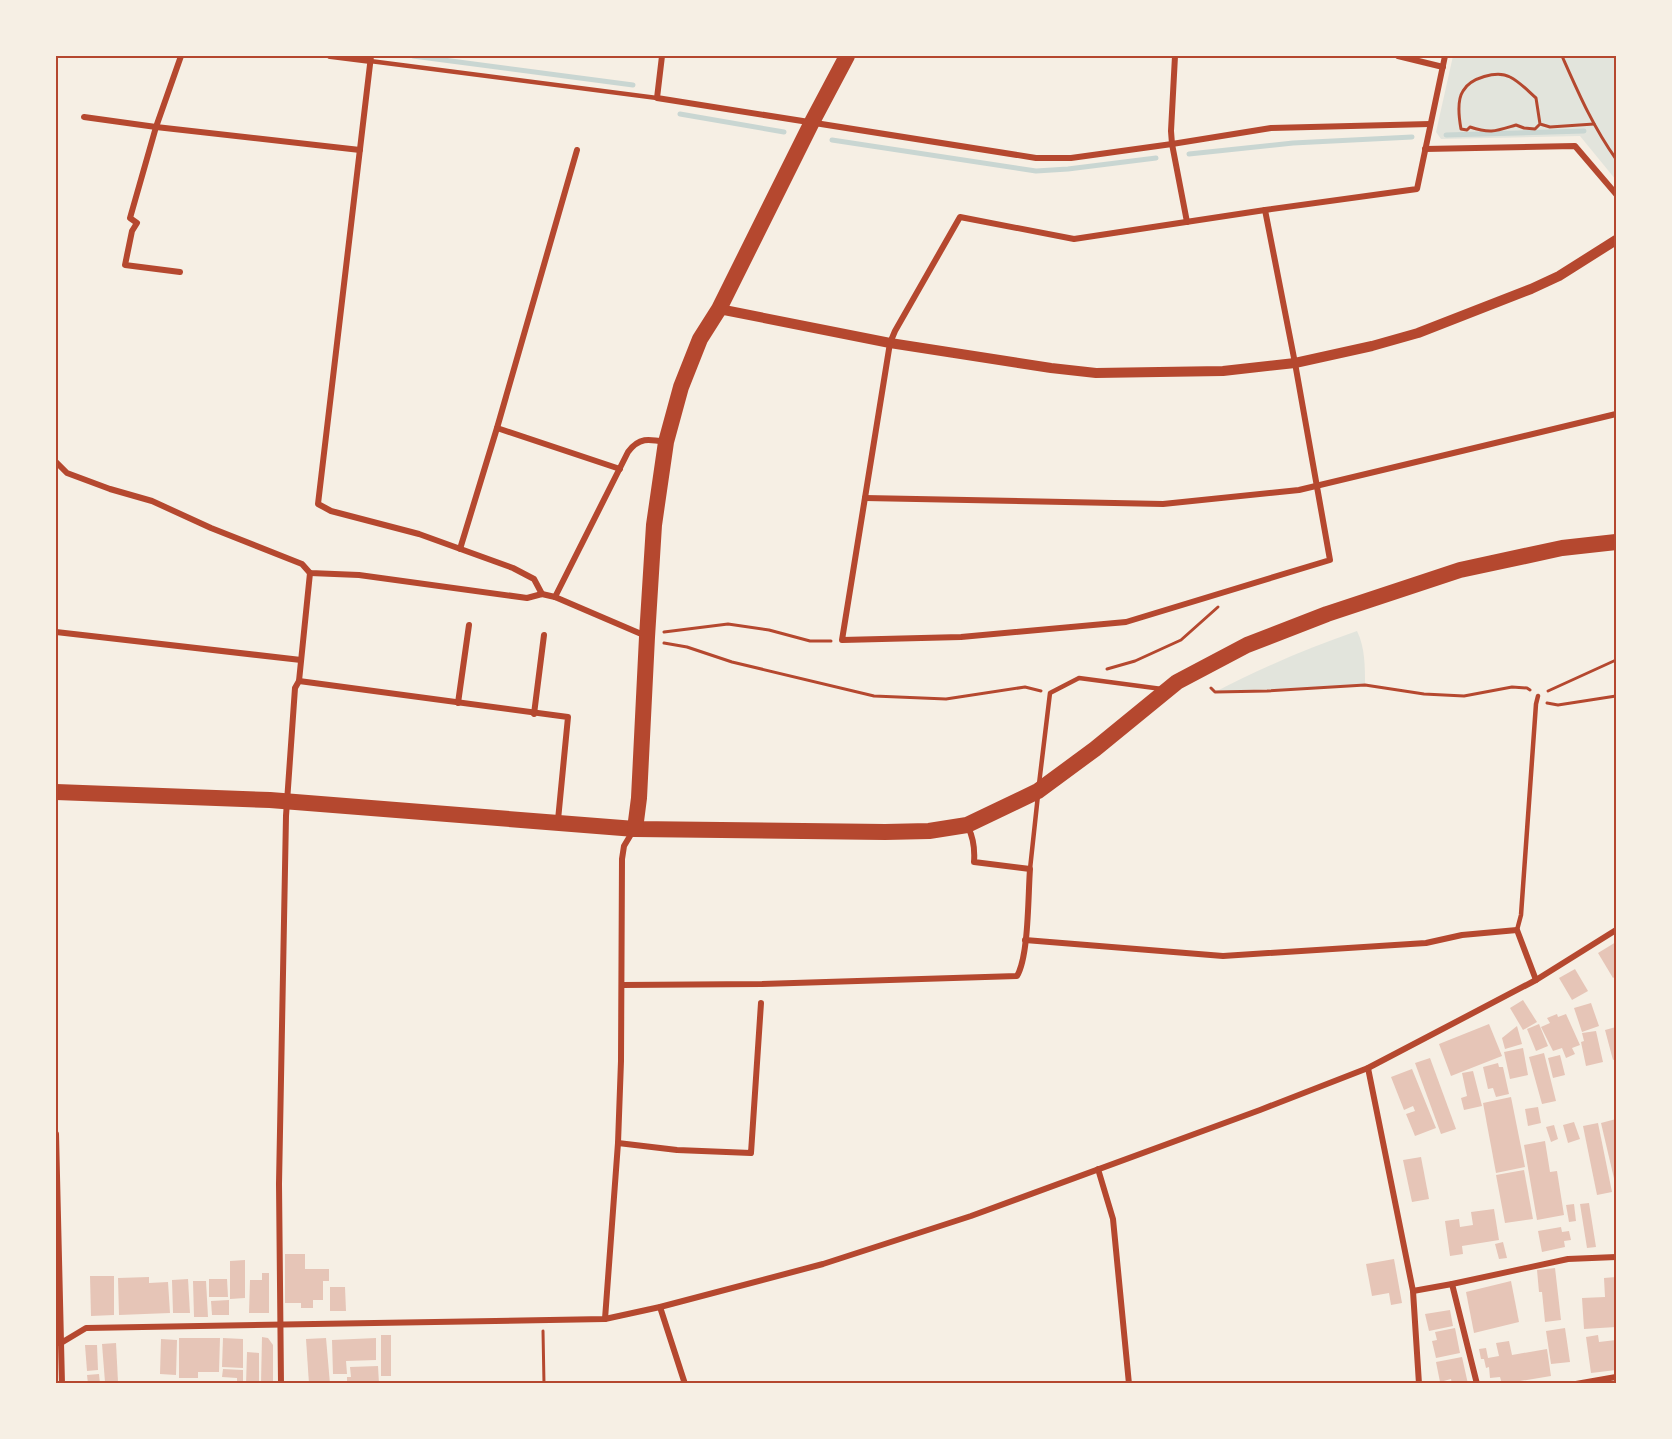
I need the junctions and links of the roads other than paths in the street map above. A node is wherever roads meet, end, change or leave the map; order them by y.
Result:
1 (181, 56) edge
2 (330, 56) edge
3 (662, 56) edge
4 (847, 56) edge
5 (1175, 56) edge
6 (1398, 56) edge
7 (1445, 56) edge
8 (371, 58) edge
9 (1443, 67) junction
10 (657, 98) junction
11 (84, 117) dead end
12 (812, 122) junction
13 (1430, 124) junction
14 (156, 127) junction
15 (1172, 144) junction
16 (1425, 149) junction
17 (360, 150) junction
18 (577, 150) dead end
19 (1617, 194) edge
20 (1265, 210) junction
21 (1187, 222) junction
22 (1617, 240) edge
23 (180, 272) dead end
24 (719, 309) junction
25 (890, 343) junction
26 (1295, 363) junction
27 (1617, 414) edge
28 (497, 428) junction
29 (666, 442) junction
30 (56, 462) edge
31 (620, 469) junction
32 (1318, 485) junction
33 (865, 498) junction
34 (1617, 542) edge
35 (460, 549) junction
36 (310, 573) junction
37 (542, 594) junction
38 (555, 597) junction
39 (470, 625) dead end
40 (56, 632) edge
41 (544, 635) dead end
42 (647, 637) junction
43 (301, 660) junction
44 (299, 681) junction
45 (1168, 690) junction
46 (1539, 696) road end
47 (458, 703) junction
48 (534, 714) junction
49 (1038, 791) junction
50 (56, 792) edge
51 (286, 801) junction
52 (558, 822) junction
53 (967, 825) junction
54 (635, 828) junction
55 (1030, 869) junction
56 (1517, 930) junction
57 (1617, 930) edge
58 (1025, 940) junction
59 (1536, 980) junction
60 (622, 986) junction
61 (761, 1003) dead end
62 (1368, 1068) junction
63 (56, 1134) edge
64 (618, 1143) junction
65 (1098, 1169) junction
66 (1617, 1257) edge
67 (1452, 1284) junction
68 (1413, 1291) junction
69 (660, 1307) junction
70 (605, 1319) junction
71 (281, 1325) junction
72 (58, 1343) edge
73 (1617, 1377) edge
74 (62, 1383) edge
75 (281, 1383) edge
76 (685, 1383) edge
77 (1129, 1383) edge
78 (1419, 1383) edge
79 (1477, 1383) edge
80 (1576, 1383) edge

1 - 14 street
2 - 8 street
3 - 10 street
4 - 12 highway
5 - 15 street
6 - 9 street
7 - 9 street
8 - 10 lane
8 - 17 street
9 - 13 street
10 - 12 street
11 - 14 street
12 - 15 street
12 - 24 highway
13 - 15 street
13 - 16 street
14 - 17 street
14 - 23 street
15 - 21 street
16 - 19 street
16 - 20 street
17 - 35 street
18 - 28 street
20 - 21 street
20 - 26 street
21 - 25 street
22 - 26 street
24 - 25 street
24 - 29 highway
25 - 26 street
25 - 33 street
26 - 32 street
27 - 32 street
28 - 31 street
28 - 35 street
29 - 31 street
29 - 42 highway
30 - 36 street
31 - 38 street
32 - 33 street
32 - 33 street
34 - 45 highway
35 - 37 street
36 - 37 street
36 - 43 street
37 - 38 street
38 - 42 street
39 - 47 street
40 - 43 street
41 - 48 street
42 - 54 highway
43 - 44 street
44 - 47 street
44 - 51 street
45 - 49 highway
45 - 49 lane
46 - 56 lane
47 - 48 street
48 - 52 street
49 - 53 highway
49 - 55 lane
50 - 51 highway
51 - 52 highway
51 - 71 street
52 - 54 highway
53 - 54 highway
53 - 55 street
54 - 60 street
55 - 58 street
56 - 58 street
56 - 59 street
57 - 59 street
58 - 60 street
59 - 62 street
60 - 64 street
61 - 64 street
62 - 65 street
62 - 68 street
63 - 72 street
64 - 70 street
65 - 69 street
65 - 77 street
66 - 67 street
67 - 68 street
67 - 79 street
68 - 78 street
69 - 70 street
69 - 76 street
70 - 71 street
71 - 72 street
71 - 75 street
72 - 74 street
73 - 80 street

